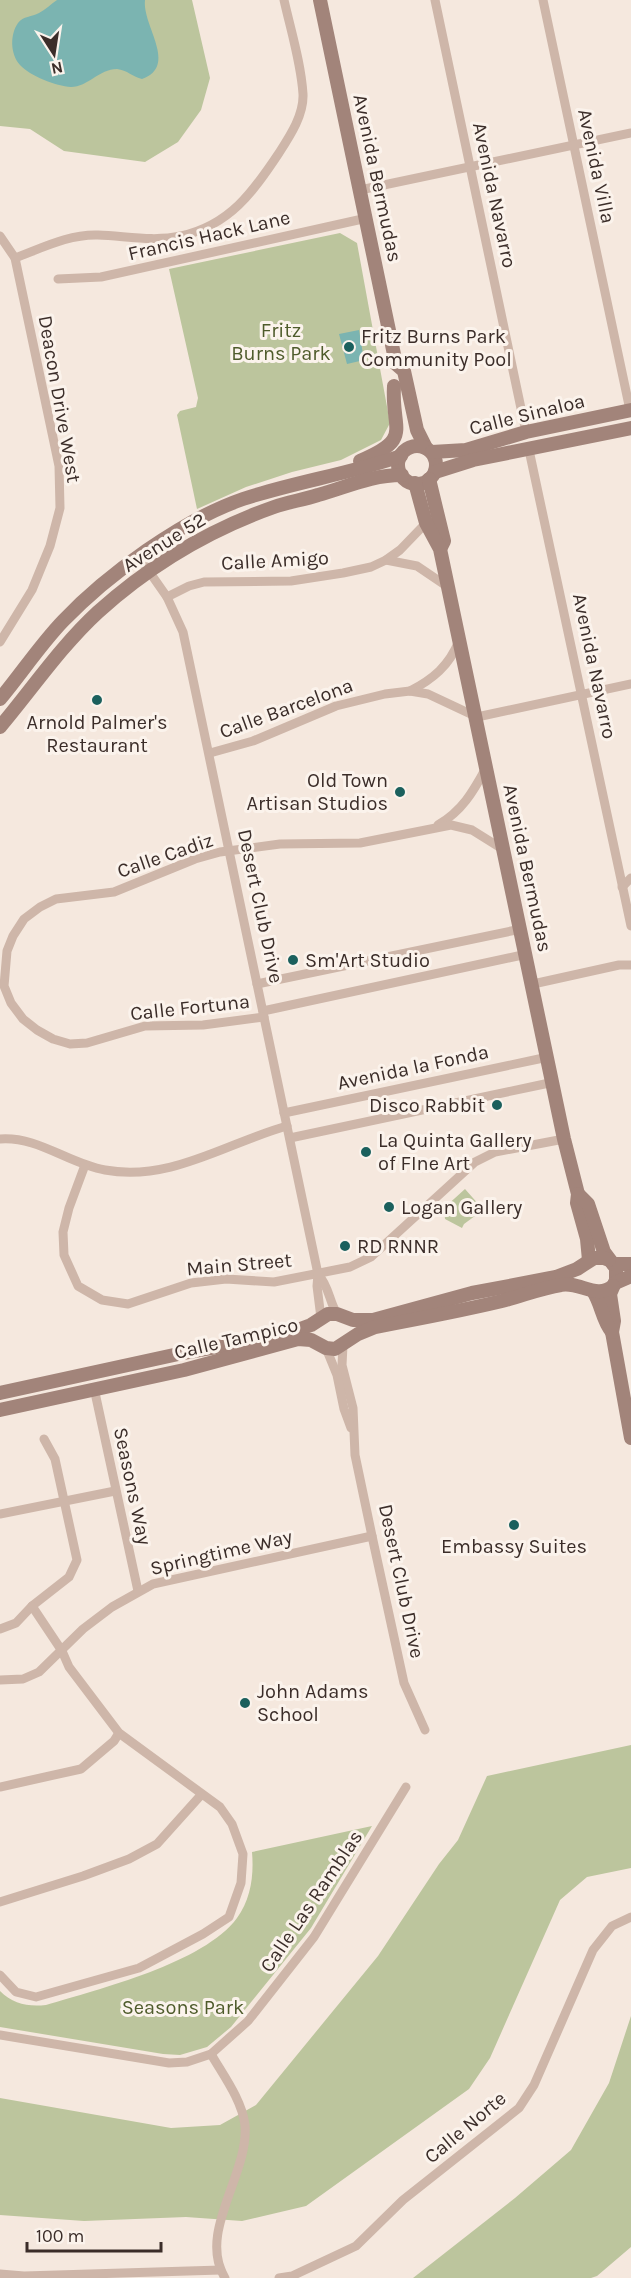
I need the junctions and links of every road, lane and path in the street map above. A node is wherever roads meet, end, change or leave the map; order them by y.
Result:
1 (284, 0) edge
2 (320, 0) edge
3 (435, 0) edge
4 (543, 0) edge
5 (631, 133) edge
6 (574, 145) junction
7 (471, 167) junction
8 (360, 190) junction
9 (367, 218) junction
10 (0, 236) edge
11 (15, 258) junction
12 (58, 279) dead end
13 (396, 364) junction
14 (394, 386) junction
15 (630, 410) edge
16 (631, 428) edge
17 (525, 432) junction
18 (429, 450) junction
19 (529, 450) junction
20 (403, 453) junction
21 (402, 475) junction
22 (432, 476) junction
23 (314, 480) junction
24 (415, 483) junction
25 (426, 522) junction
26 (440, 549) junction
27 (139, 556) junction
28 (386, 560) junction
29 (150, 572) junction
30 (448, 587) junction
31 (167, 597) junction
32 (460, 639) junction
33 (0, 642) edge
34 (631, 684) edge
35 (410, 691) junction
36 (583, 694) junction
37 (0, 699) edge
38 (477, 717) junction
39 (0, 727) edge
40 (210, 753) junction
41 (487, 766) junction
42 (435, 827) junction
43 (504, 850) junction
44 (229, 852) junction
45 (631, 878) edge
46 (622, 886) junction
47 (631, 926) edge
48 (521, 929) junction
49 (527, 954) junction
50 (631, 954) edge
51 (631, 966) edge
52 (257, 984) junction
53 (533, 984) junction
54 (2, 986) edge
55 (263, 1014) junction
56 (548, 1057) junction
57 (554, 1082) junction
58 (284, 1113) junction
59 (287, 1126) junction
60 (290, 1138) junction
61 (0, 1139) edge
62 (564, 1139) junction
63 (85, 1165) junction
64 (578, 1194) junction
65 (587, 1262) junction
66 (611, 1262) junction
67 (631, 1264) edge
68 (318, 1274) junction
69 (631, 1276) edge
70 (614, 1284) junction
71 (592, 1291) junction
72 (339, 1315) junction
73 (319, 1319) junction
74 (612, 1332) junction
75 (345, 1343) junction
76 (323, 1346) junction
77 (183, 1353) junction
78 (94, 1388) junction
79 (0, 1393) edge
80 (0, 1410) edge
81 (354, 1436) junction
82 (631, 1438) edge
83 (44, 1439) dead end
84 (115, 1491) junction
85 (65, 1502) junction
86 (0, 1514) edge
87 (372, 1536) junction
88 (138, 1591) junction
89 (32, 1606) junction
90 (0, 1629) edge
91 (62, 1652) junction
92 (0, 1680) edge
93 (425, 1730) dead end
94 (120, 1733) junction
95 (0, 1787) edge
96 (406, 1787) dead end
97 (201, 1795) junction
98 (0, 1902) edge
99 (631, 1917) edge
100 (0, 1976) edge
101 (0, 2035) edge
102 (211, 2054) junction
103 (0, 2274) edge
104 (223, 2274) edge
105 (279, 2278) edge

1 - 11 street
2 - 8 street, Avenida Bermudas
3 - 7 street, Avenida Navarro
4 - 6 street, Avenida Villa
5 - 6 street
6 - 7 street
6 - 15 street, Avenida Villa
7 - 8 street
7 - 17 street, Avenida Navarro
8 - 9 street, Avenida Bermudas
9 - 12 street, Francis Hack Lane
9 - 13 street, Avenida Bermudas
10 - 11 street
11 - 33 street, Deacon Drive West
13 - 14 street, Avenida Bermudas
13 - 18 street, Avenida Bermudas
14 - 20 street, Avenida Bermudas
14 - 23 street
15 - 17 street, Calle Sinaloa
16 - 19 street, Calle Sinaloa
17 - 18 street, Calle Sinaloa
18 - 20 street
18 - 22 street
19 - 22 street, Calle Sinaloa
19 - 36 street, Avenida Navarro
20 - 21 street
20 - 23 street, Avenue 52
21 - 24 street
21 - 29 street, Avenue 52
22 - 24 street
22 - 26 street, Avenida Bermudas
23 - 27 street, Avenue 52
24 - 25 street, Avenida Bermudas
25 - 26 street, Avenida Bermudas
25 - 28 street, Calle Amigo
26 - 30 street, Avenida Bermudas
27 - 29 street, Desert Club Drive
27 - 37 street, Avenue 52
28 - 30 street, Calle Amigo
28 - 31 street, Calle Amigo
29 - 31 street, Desert Club Drive
29 - 39 street, Avenue 52
30 - 32 street, Avenida Bermudas
31 - 40 street, Desert Club Drive
32 - 35 street, Calle Barcelona
32 - 38 street, Avenida Bermudas
34 - 36 street
35 - 38 street, Calle Barcelona
35 - 40 street, Calle Barcelona
36 - 38 street
36 - 46 street, Avenida Navarro
38 - 41 street, Avenida Bermudas
40 - 44 street, Desert Club Drive
41 - 42 street, Calle Cadiz
41 - 43 street, Avenida Bermudas
42 - 43 street, Calle Cadiz
42 - 44 street, Calle Cadiz
43 - 48 street, Avenida Bermudas
44 - 52 street, Desert Club Drive
44 - 54 street, Calle Cadiz
45 - 46 street
46 - 47 street, Avenida Navarro
48 - 49 street, Avenida Bermudas
48 - 52 street
49 - 53 street, Avenida Bermudas
49 - 55 street, Calle Fortuna
50 - 51 street
51 - 53 street
52 - 55 street, Desert Club Drive
53 - 56 street, Avenida Bermudas
54 - 55 street, Calle Fortuna
55 - 58 street, Desert Club Drive
56 - 57 street, Avenida Bermudas
56 - 58 street, Avenida la Fonda
57 - 60 street
57 - 62 street, Avenida Bermudas
58 - 59 street, Desert Club Drive
59 - 60 street, Desert Club Drive
59 - 63 street
60 - 68 street, Desert Club Drive
61 - 63 street
62 - 64 street, Avenida Bermudas
62 - 68 street, Main Street
63 - 68 street, Main Street
64 - 65 street, Avenida Bermudas
64 - 66 street, Avenida Bermudas
65 - 66 street, Calle Tampico
65 - 71 street, Avenida Bermudas
65 - 72 street, Calle Tampico
66 - 67 street, Calle Tampico
66 - 70 street, Avenida Bermudas
68 - 72 street, Desert Club Drive
68 - 73 street, Desert Club Drive
69 - 70 street, Calle Tampico
70 - 71 street, Calle Tampico
70 - 74 street, Avenida Bermudas
71 - 74 street, Avenida Bermudas
71 - 75 street, Calle Tampico
72 - 73 street, Calle Tampico
72 - 75 street, Desert Club Drive
73 - 76 street, Desert Club Drive
73 - 77 street, Calle Tampico
74 - 82 street, Avenida Bermudas
75 - 76 street, Calle Tampico
75 - 81 street, Desert Club Drive
76 - 78 street, Calle Tampico
76 - 81 street, Desert Club Drive
77 - 78 street
77 - 79 street, Calle Tampico
78 - 80 street, Calle Tampico
78 - 84 street, Seasons Way
81 - 87 street, Desert Club Drive
83 - 85 street
84 - 85 street
84 - 88 street, Seasons Way
85 - 86 street
85 - 89 street
87 - 88 street, Springtime Way
87 - 93 street, Desert Club Drive
88 - 91 street, Springtime Way
89 - 90 street
89 - 91 street
91 - 92 street, Springtime Way
91 - 94 street
94 - 95 street
94 - 97 street
96 - 102 street, Calle Las Ramblas
97 - 98 street
97 - 100 street
99 - 105 street, Calle Norte
101 - 102 street, Calle Las Ramblas
102 - 104 street
103 - 104 street

